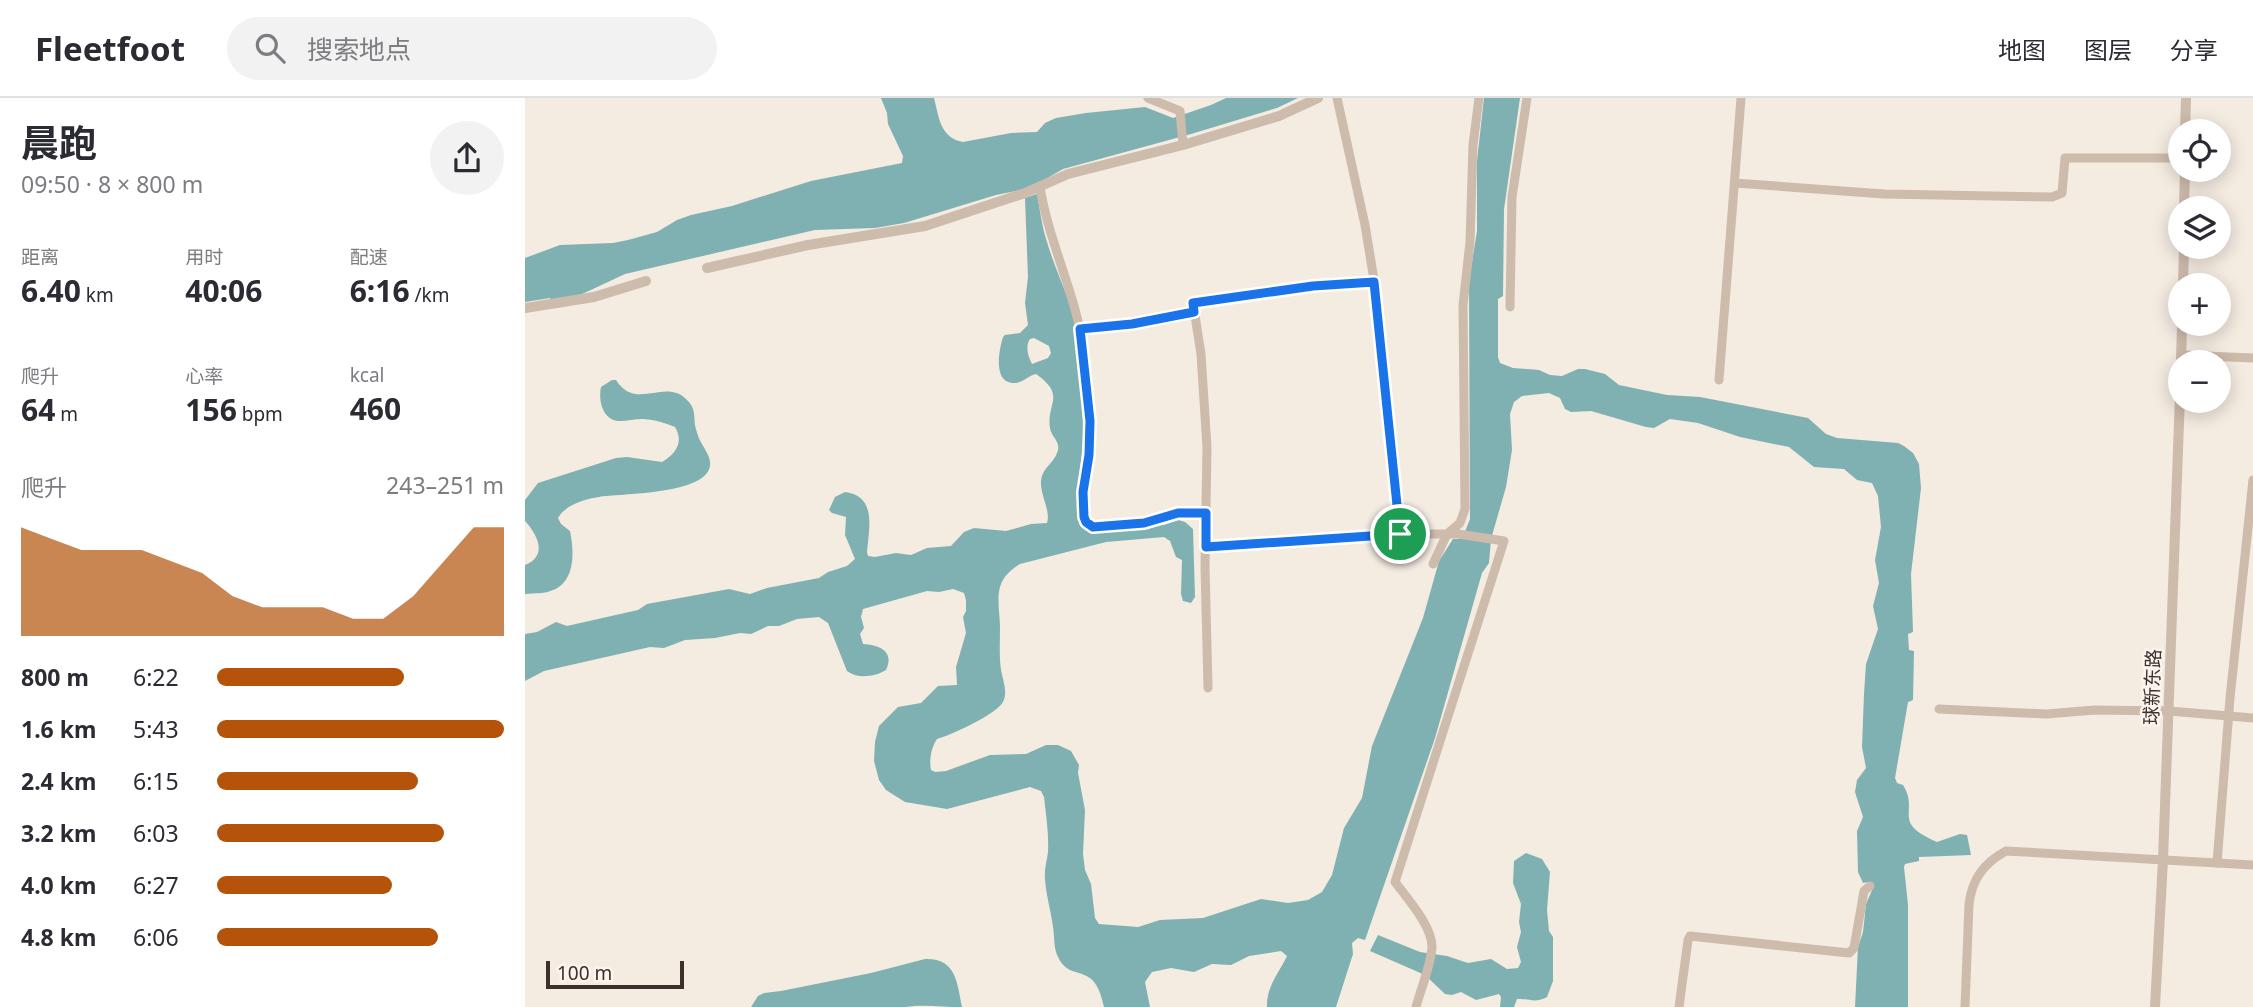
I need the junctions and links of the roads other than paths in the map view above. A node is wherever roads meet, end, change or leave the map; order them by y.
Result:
1 (1148, 98) edge
2 (1318, 98) edge
3 (1337, 98) edge
4 (1479, 98) edge
5 (1527, 98) edge
6 (1741, 98) edge
7 (2186, 98) edge
8 (2185, 119) edge
9 (1183, 143) junction
10 (2168, 158) edge
11 (1735, 183) junction
12 (1040, 187) junction
13 (707, 268) dead end
14 (646, 281) dead end
15 (1374, 282) junction
16 (1510, 307) dead end
17 (525, 308) edge
18 (1194, 312) junction
19 (1080, 329) junction
20 (2231, 358) edge
21 (2253, 358) edge
22 (1719, 380) dead end
23 (2179, 413) edge
24 (2253, 480) edge
25 (1206, 513) junction
26 (1400, 534) junction
27 (1453, 534) junction
28 (1206, 547) junction
29 (1433, 564) dead end
30 (1208, 688) dead end
31 (1939, 709) dead end
32 (2169, 711) junction
33 (2228, 717) junction
34 (2253, 718) edge
35 (2163, 860) junction
36 (2217, 863) junction
37 (2253, 865) edge
38 (1870, 886) dead end
39 (1416, 1007) edge
40 (1679, 1007) edge
41 (1965, 1007) edge
42 (2155, 1007) edge

1 - 9 street
2 - 9 street
3 - 15 street
4 - 27 street
5 - 16 street
6 - 11 street
7 - 8 street
9 - 12 street
10 - 11 street
11 - 22 street
12 - 13 street
12 - 19 street
14 - 17 street
15 - 18 street
15 - 26 street
18 - 19 street
18 - 25 street
19 - 25 street
20 - 21 street
23 - 32 street, 球新东路
24 - 33 street
25 - 28 street
26 - 27 street
26 - 28 street
27 - 29 street
27 - 39 street
28 - 30 street
31 - 32 street
32 - 33 street
32 - 35 street, 球新东路
33 - 34 street
33 - 36 street
35 - 36 street
35 - 41 street
35 - 42 street, 球新东路
36 - 37 street
38 - 40 street

